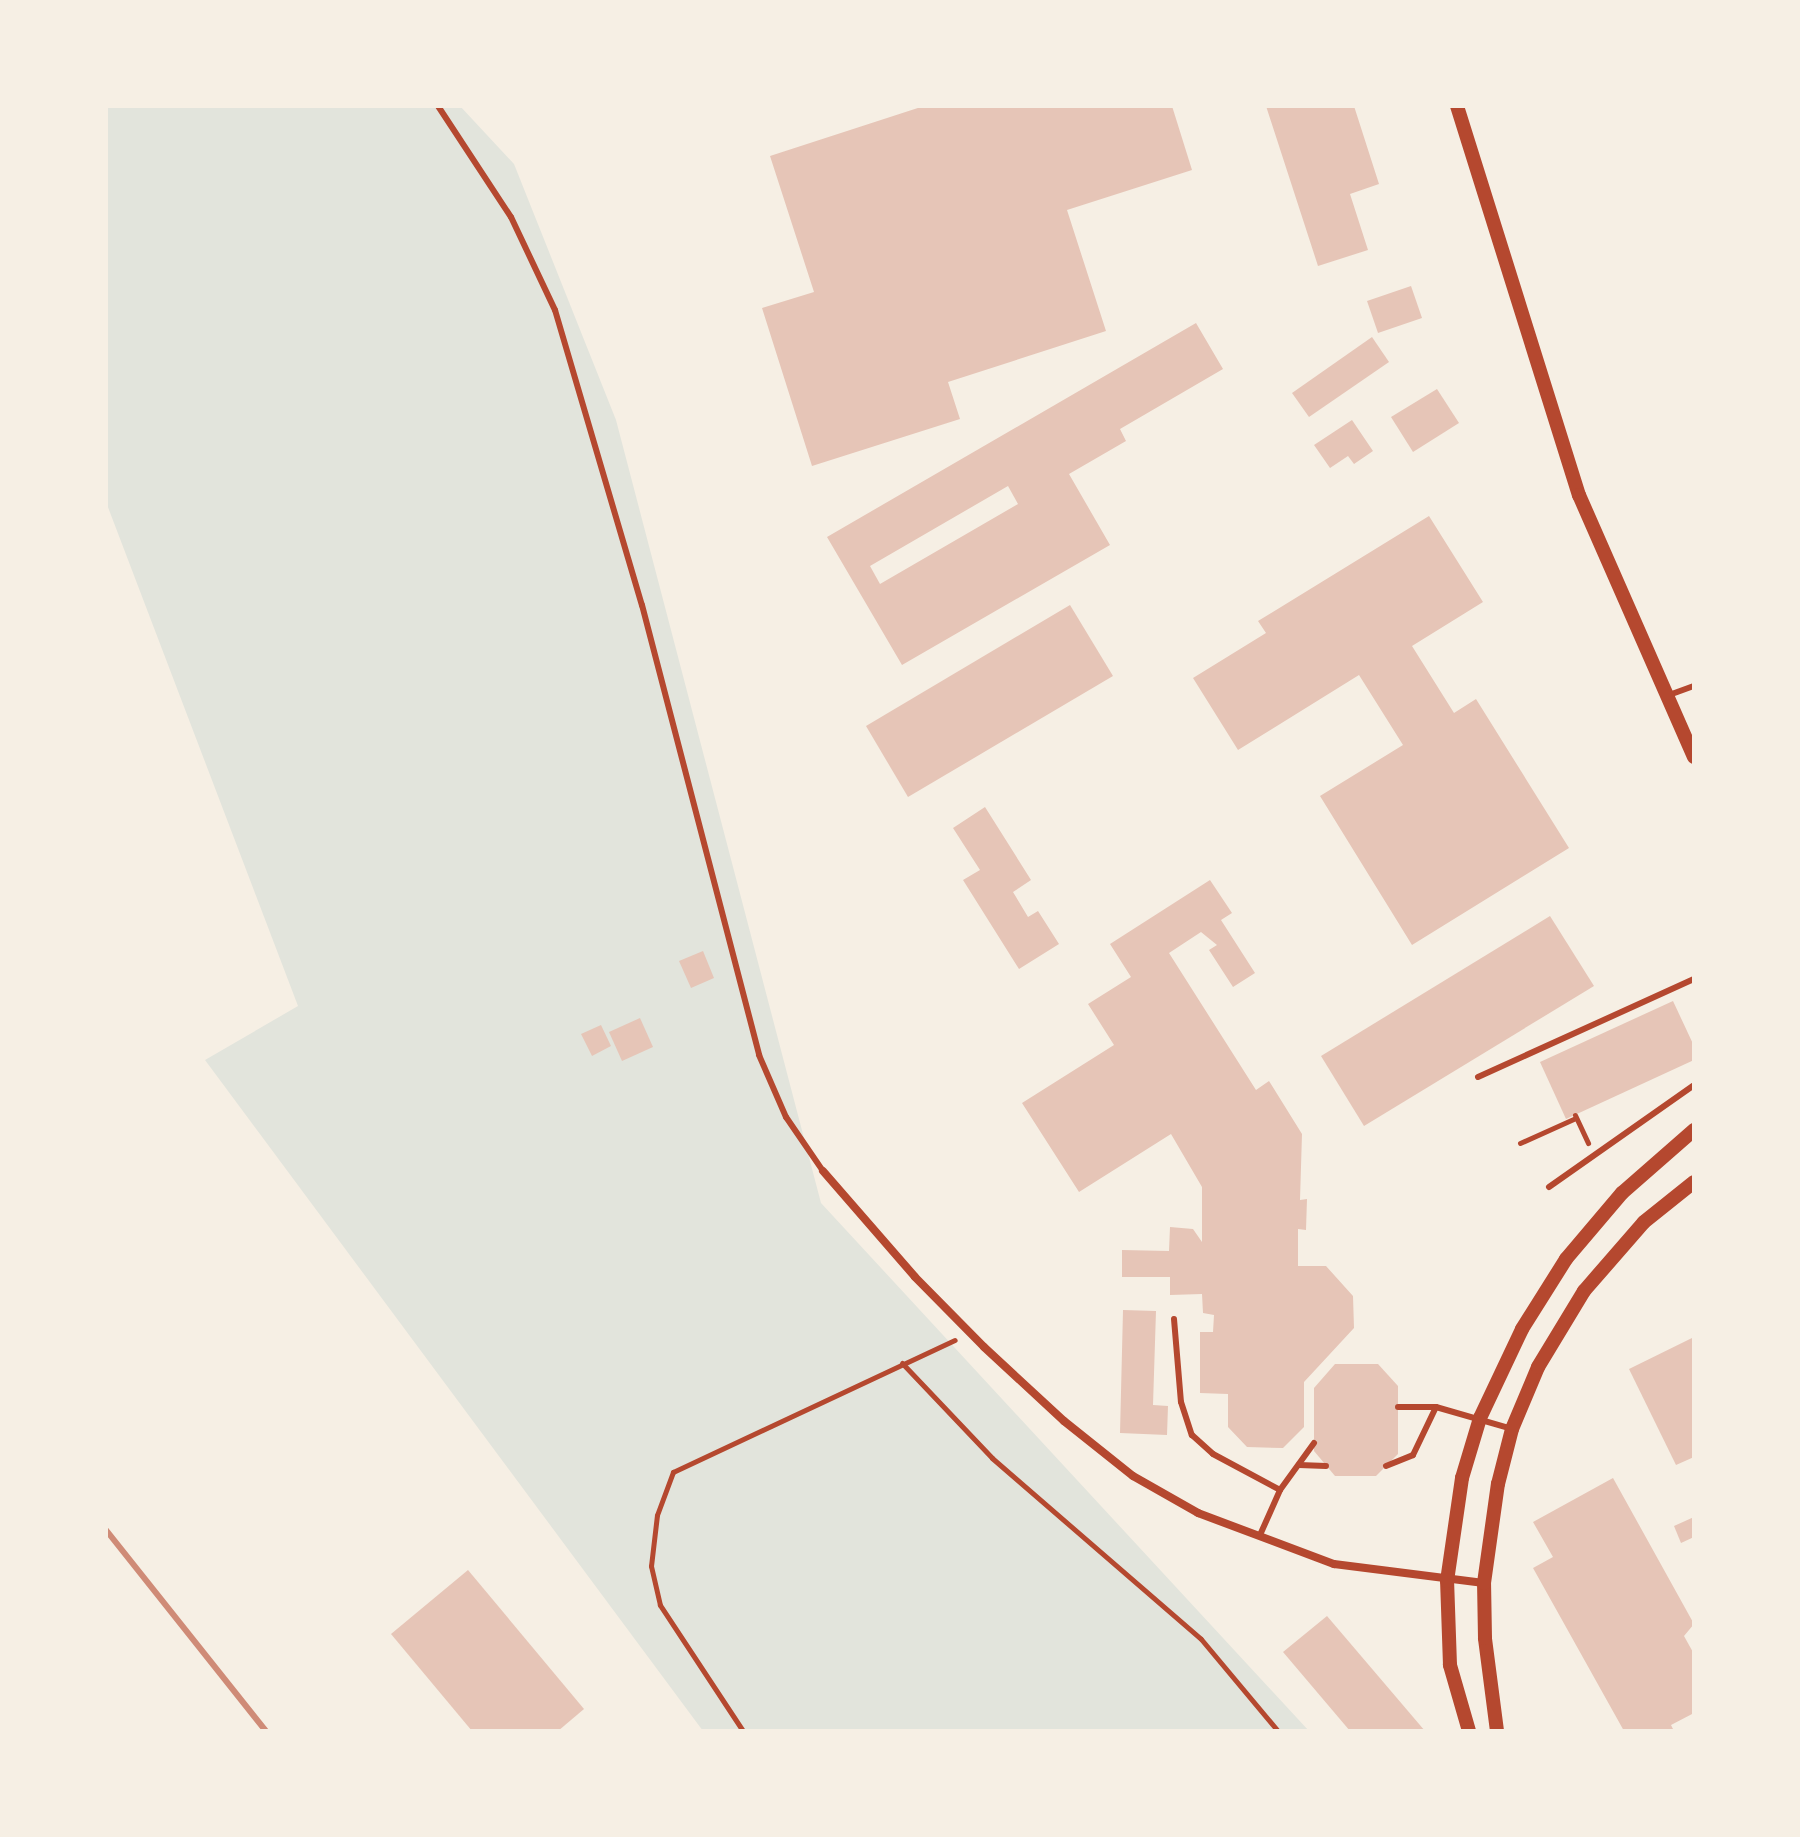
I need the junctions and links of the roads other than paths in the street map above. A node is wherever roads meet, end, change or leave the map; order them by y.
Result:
1 (438, 106) edge
2 (1457, 106) edge
3 (1694, 686) edge
4 (1666, 696) junction
5 (1692, 750) edge
6 (1694, 979) edge
7 (1478, 1077) dead end
8 (1694, 1085) edge
9 (1694, 1130) edge
10 (823, 1171) joint
11 (1694, 1182) edge
12 (1549, 1187) dead end
13 (1174, 1319) dead end
14 (1398, 1407) dead end
15 (1436, 1407) junction
16 (1480, 1418) junction
17 (1512, 1429) junction
18 (1314, 1443) dead end
19 (1299, 1465) junction
20 (1326, 1466) dead end
21 (1386, 1466) dead end
22 (1280, 1490) junction
23 (1260, 1535) junction
24 (1447, 1581) junction
25 (1484, 1583) junction
26 (1469, 1731) edge
27 (1497, 1731) edge

1 - 10 lane
2 - 4 street
3 - 4 lane
4 - 5 street
6 - 7 lane
8 - 12 lane
9 - 16 street
10 - 23 street
11 - 17 street
13 - 22 lane
14 - 15 lane
15 - 16 lane
15 - 21 lane
16 - 17 lane
16 - 24 street
17 - 25 street
18 - 19 lane
19 - 20 lane
19 - 22 lane
22 - 23 lane
23 - 24 street
24 - 25 street
24 - 26 street
25 - 27 street

